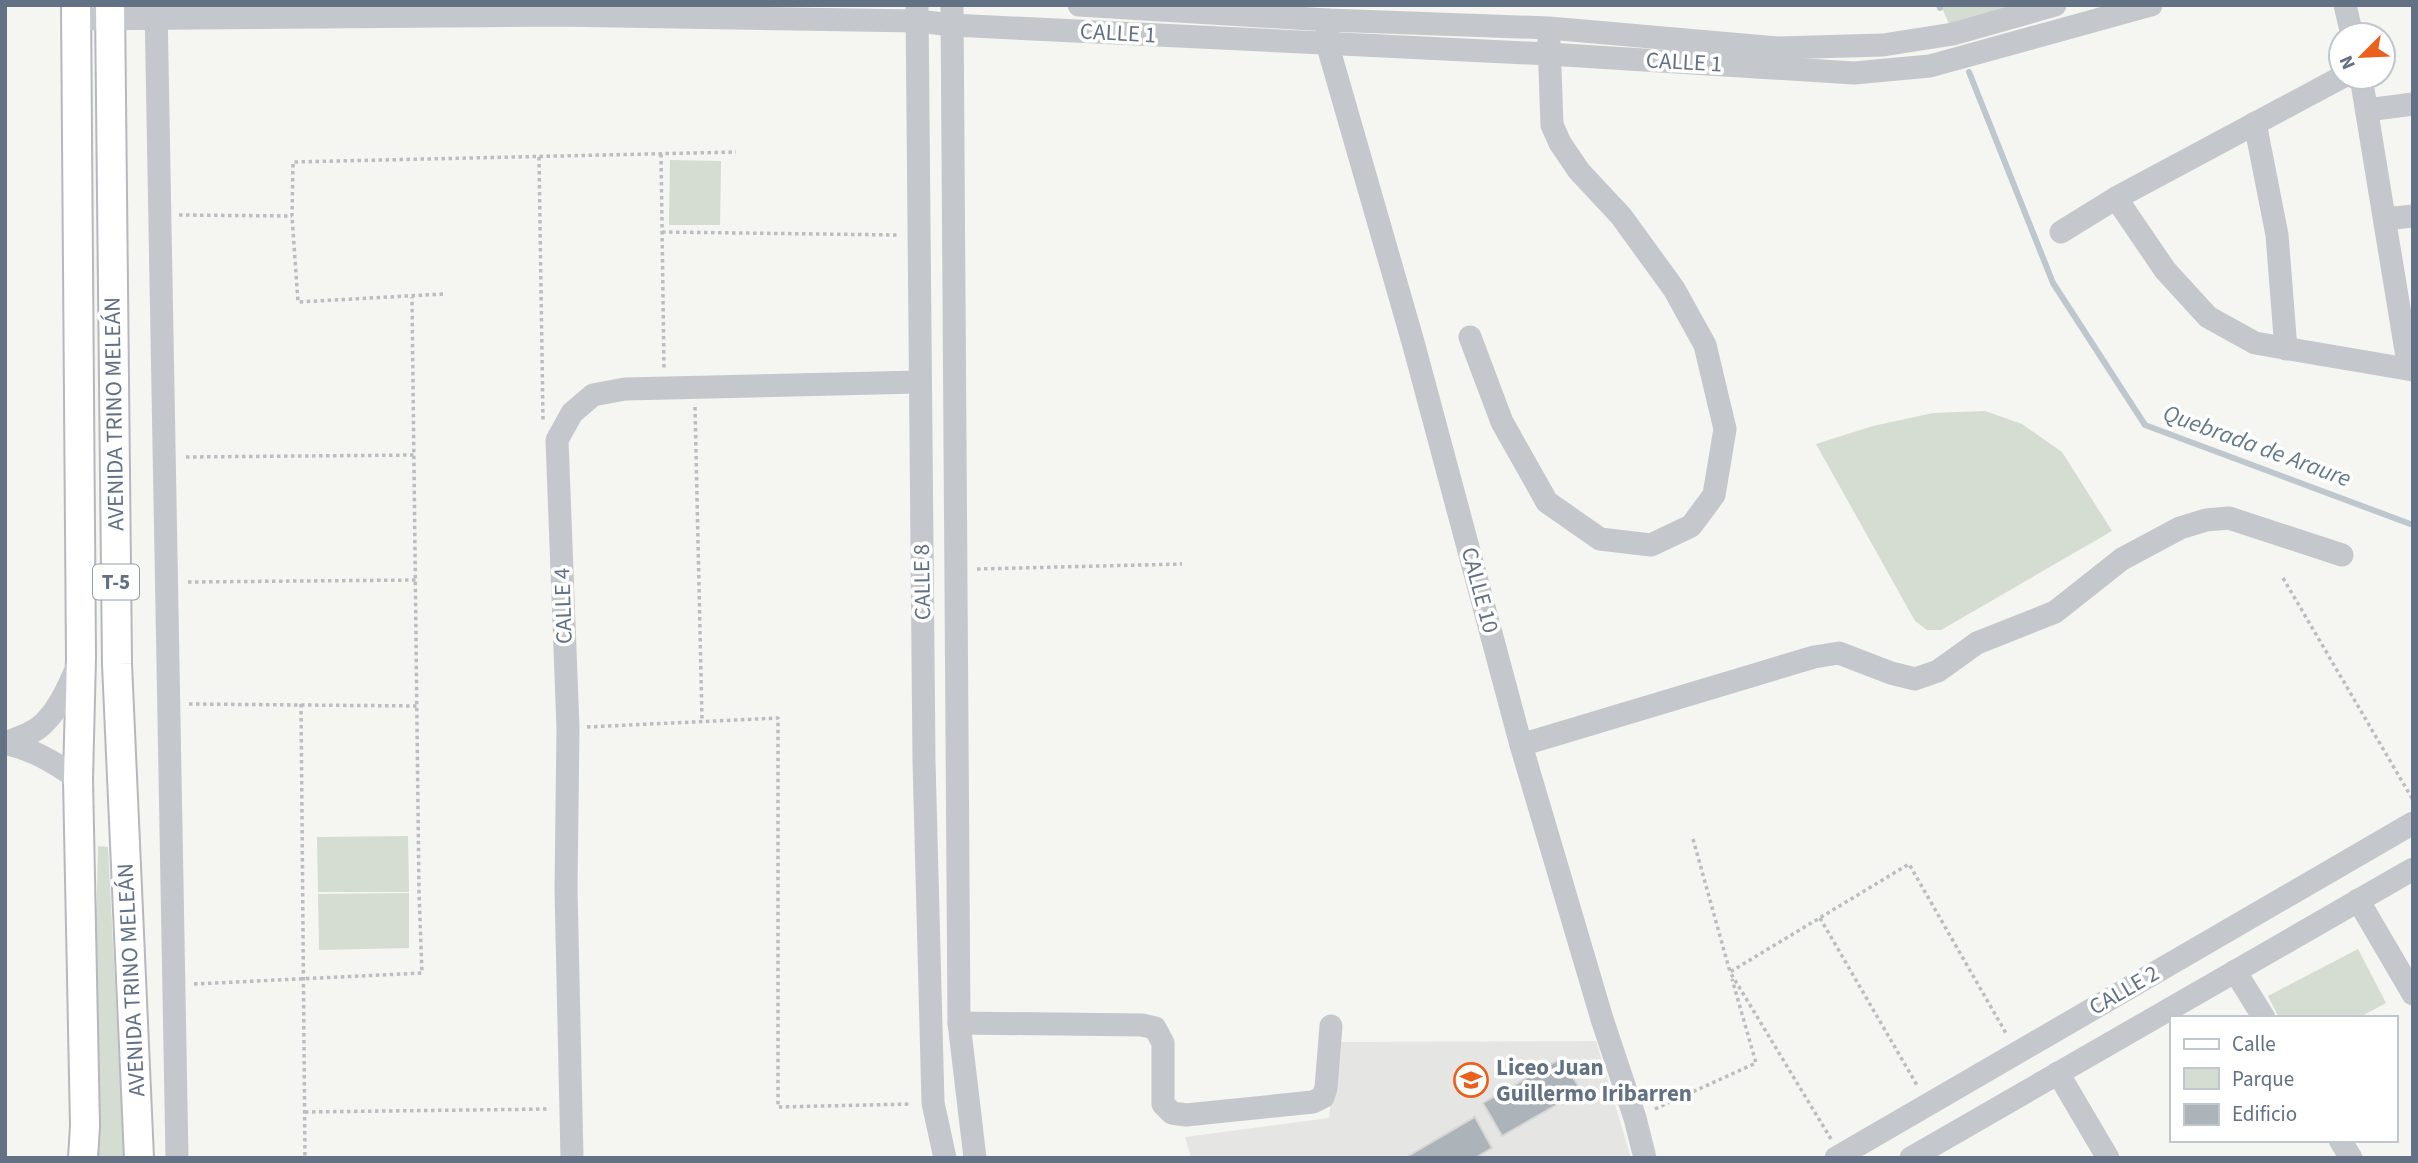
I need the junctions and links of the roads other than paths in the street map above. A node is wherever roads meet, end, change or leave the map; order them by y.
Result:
1 (1079, 5) edge
2 (2055, 5) edge
3 (2151, 5) edge
4 (556, 10) edge
5 (76, 12) edge
6 (134, 12) edge
7 (917, 13) edge
8 (952, 15) edge
9 (1328, 19) junction
10 (1549, 28) junction
11 (1327, 43) junction
12 (1548, 54) junction
13 (2327, 85) edge
14 (2364, 91) edge
15 (2413, 104) edge
16 (2367, 110) junction
17 (2255, 123) junction
18 (2116, 198) junction
19 (2413, 216) edge
20 (2385, 219) junction
21 (2061, 232) dead end
22 (1470, 337) dead end
23 (2286, 349) junction
24 (2411, 369) edge
25 (919, 382) junction
26 (2342, 555) dead end
27 (81, 658) junction
28 (5, 743) edge
29 (1521, 745) junction
30 (78, 779) junction
31 (2413, 823) edge
32 (2413, 869) edge
33 (2358, 900) junction
34 (2235, 971) junction
35 (2413, 994) edge
36 (2263, 1016) edge
37 (959, 1023) junction
38 (1332, 1027) dead end
39 (2059, 1073) junction
40 (2341, 1142) edge
41 (1838, 1156) edge
42 (83, 1158) edge
43 (139, 1158) edge
44 (177, 1158) edge
45 (572, 1158) edge
46 (945, 1158) edge
47 (975, 1158) edge
48 (1645, 1158) edge
49 (1910, 1158) edge
50 (2108, 1158) edge
51 (2351, 1158) edge

1 - 9 street, CALLE 1
2 - 10 street, CALLE 1
3 - 12 street, CALLE 1
4 - 6 street, CALLE 1
4 - 7 street, CALLE 1
5 - 6 street, CALLE 1
5 - 27 main road, AVENIDA TRINO MELEÁN / T-5
6 - 43 main road, AVENIDA TRINO MELEÁN / T-5
6 - 44 street
7 - 8 street, CALLE 1
7 - 25 street, CALLE 8
8 - 11 street, CALLE 1
8 - 37 street, CALLE 8
9 - 10 street, CALLE 1
9 - 11 street, CALLE 10
10 - 12 street
11 - 12 street, CALLE 1
11 - 29 street, CALLE 10
12 - 22 street
13 - 17 street
14 - 16 street
15 - 16 street
16 - 20 street
17 - 18 street
17 - 23 street
18 - 21 street
18 - 23 street
19 - 20 street
20 - 24 street
23 - 24 street
25 - 45 street, CALLE 4
25 - 46 street, CALLE 8
26 - 29 street
27 - 28 street
27 - 30 main road, AVENIDA TRINO MELEÁN / T-5
28 - 30 street
29 - 48 street, CALLE 10
30 - 42 main road, AVENIDA TRINO MELEÁN / T-5
31 - 41 street, CALLE 2
32 - 33 street, CALLE 2
33 - 34 street, CALLE 2
33 - 35 street
34 - 36 street
34 - 39 street, CALLE 2
37 - 38 street
37 - 47 street, CALLE 8
39 - 49 street, CALLE 2
39 - 50 street
40 - 51 street

